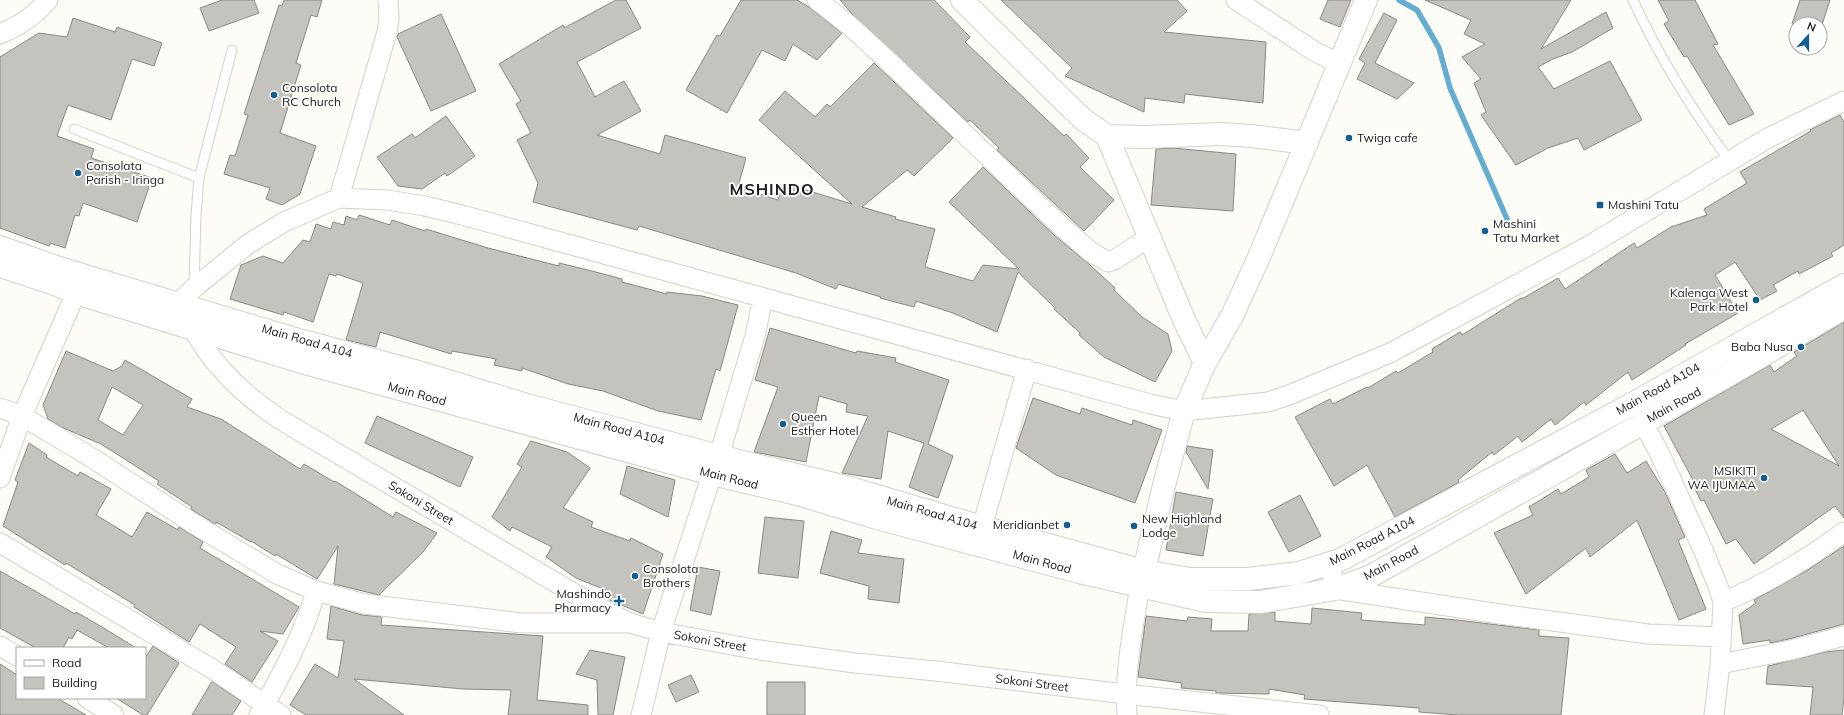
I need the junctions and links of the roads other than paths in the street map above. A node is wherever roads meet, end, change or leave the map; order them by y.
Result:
1 (48, 0) edge
2 (388, 0) edge
3 (817, 0) edge
4 (962, 0) edge
5 (1236, 0) edge
6 (1366, 0) edge
7 (1633, 0) edge
8 (0, 34) edge
9 (232, 50) dead end
10 (1339, 64) junction
11 (1844, 101) edge
12 (74, 129) dead end
13 (1107, 136) junction
14 (1307, 143) junction
15 (1729, 160) junction
16 (199, 178) junction
17 (339, 198) junction
18 (1150, 237) junction
19 (0, 247) edge
20 (0, 266) edge
21 (1844, 285) edge
22 (76, 293) junction
23 (187, 296) junction
24 (763, 298) junction
25 (1844, 308) edge
26 (194, 330) junction
27 (1205, 363) junction
28 (1027, 370) junction
29 (413, 382) junction
30 (0, 408) edge
31 (1184, 411) junction
32 (22, 416) junction
33 (1643, 423) junction
34 (715, 466) junction
35 (0, 478) edge
36 (982, 528) junction
37 (1844, 532) edge
38 (0, 543) edge
39 (1330, 564) junction
40 (1142, 578) junction
41 (1335, 589) junction
42 (316, 591) junction
43 (1723, 602) junction
44 (630, 623) junction
45 (661, 632) junction
46 (1844, 636) edge
47 (1721, 637) junction
48 (0, 646) edge
49 (16, 655) edge
50 (1720, 664) junction
51 (1125, 694) junction
52 (89, 699) edge
53 (262, 710) edge
54 (114, 715) edge
55 (281, 715) edge
56 (641, 715) edge
57 (1127, 715) edge
58 (1319, 715) edge
59 (1714, 715) edge

1 - 8 street
2 - 17 street
3 - 18 street
4 - 13 main road
5 - 10 street
6 - 10 main road
7 - 15 lane
9 - 16 lane
10 - 14 main road
11 - 15 street
12 - 16 lane
13 - 14 main road
13 - 18 main road
14 - 27 main road
15 - 31 street
16 - 23 lane
17 - 23 street
17 - 24 street
18 - 27 main road
19 - 23 main road, Main Road A104
20 - 22 main road
21 - 39 main road, Main Road A104
22 - 26 main road
22 - 32 street
23 - 29 main road, Main Road A104
24 - 28 street
24 - 34 street
25 - 33 main road, Main Road
26 - 29 main road, Main Road
26 - 44 street, Sokoni Street
27 - 31 main road
28 - 31 street
28 - 36 street
29 - 34 main road, Main Road A104
30 - 32 street
31 - 40 main road
32 - 35 street
32 - 42 street
33 - 41 main road, Main Road
33 - 43 street
34 - 36 main road, Main Road A104
34 - 40 main road, Main Road
34 - 45 street
36 - 40 main road, Main Road A104
37 - 43 street
38 - 53 street
39 - 40 main road, Main Road A104
39 - 41 street
40 - 41 main road, Main Road
40 - 51 street
41 - 47 street
42 - 44 street
42 - 53 street
43 - 47 street
44 - 45 street, Sokoni Street
45 - 51 street, Sokoni Street
45 - 56 street
46 - 50 street
47 - 50 street
48 - 49 street
50 - 59 street
51 - 57 street
51 - 58 street, Sokoni Street
52 - 54 street
53 - 55 street

